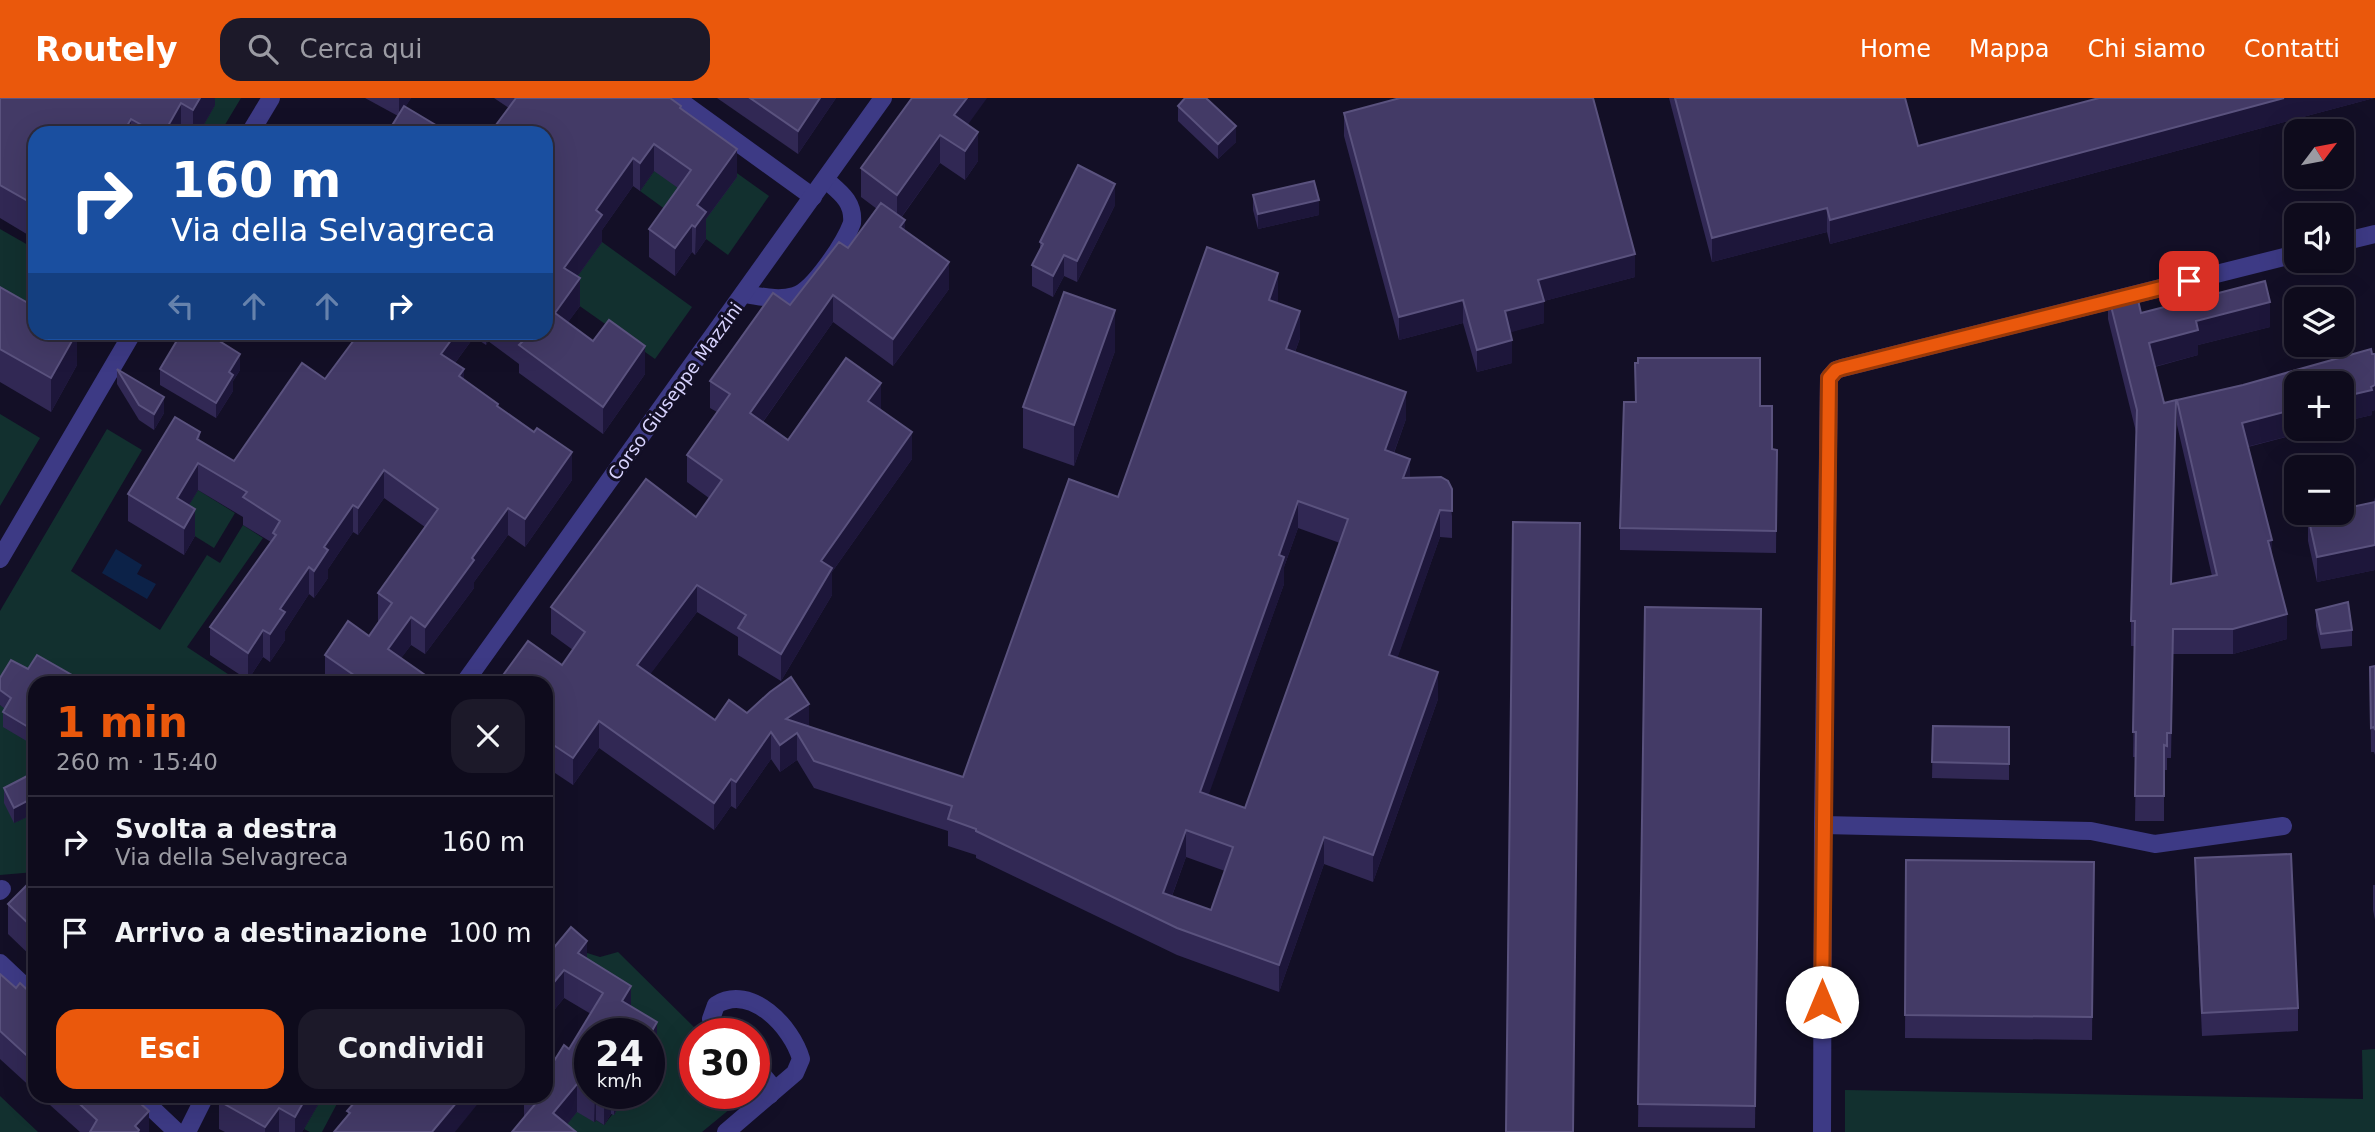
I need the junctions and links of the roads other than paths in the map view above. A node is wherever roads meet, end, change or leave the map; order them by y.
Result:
1 (271, 98) edge
2 (676, 98) edge
3 (883, 98) edge
4 (254, 126) edge
5 (826, 180) junction
6 (813, 197) junction
7 (2375, 234) edge
8 (2354, 240) edge
9 (2284, 257) edge
10 (744, 294) junction
11 (128, 340) edge
12 (0, 559) edge
13 (469, 676) edge
14 (1823, 825) junction
15 (2283, 827) dead end
16 (0, 963) edge
17 (28, 989) edge
18 (711, 1018) edge
19 (770, 1094) edge
20 (146, 1103) edge
21 (202, 1103) edge
22 (753, 1109) edge
23 (177, 1132) edge
24 (187, 1132) edge
25 (726, 1132) edge
26 (1822, 1132) edge

1 - 4 street
2 - 6 street
3 - 5 street, Corso Giuseppe Mazzini
5 - 6 street, Corso Giuseppe Mazzini
5 - 10 street
6 - 10 street, Corso Giuseppe Mazzini
7 - 8 street
9 - 14 street
10 - 13 street, Corso Giuseppe Mazzini
11 - 12 street
14 - 15 street
14 - 26 street
16 - 17 street
18 - 19 street
20 - 23 street
21 - 24 street
22 - 25 street

